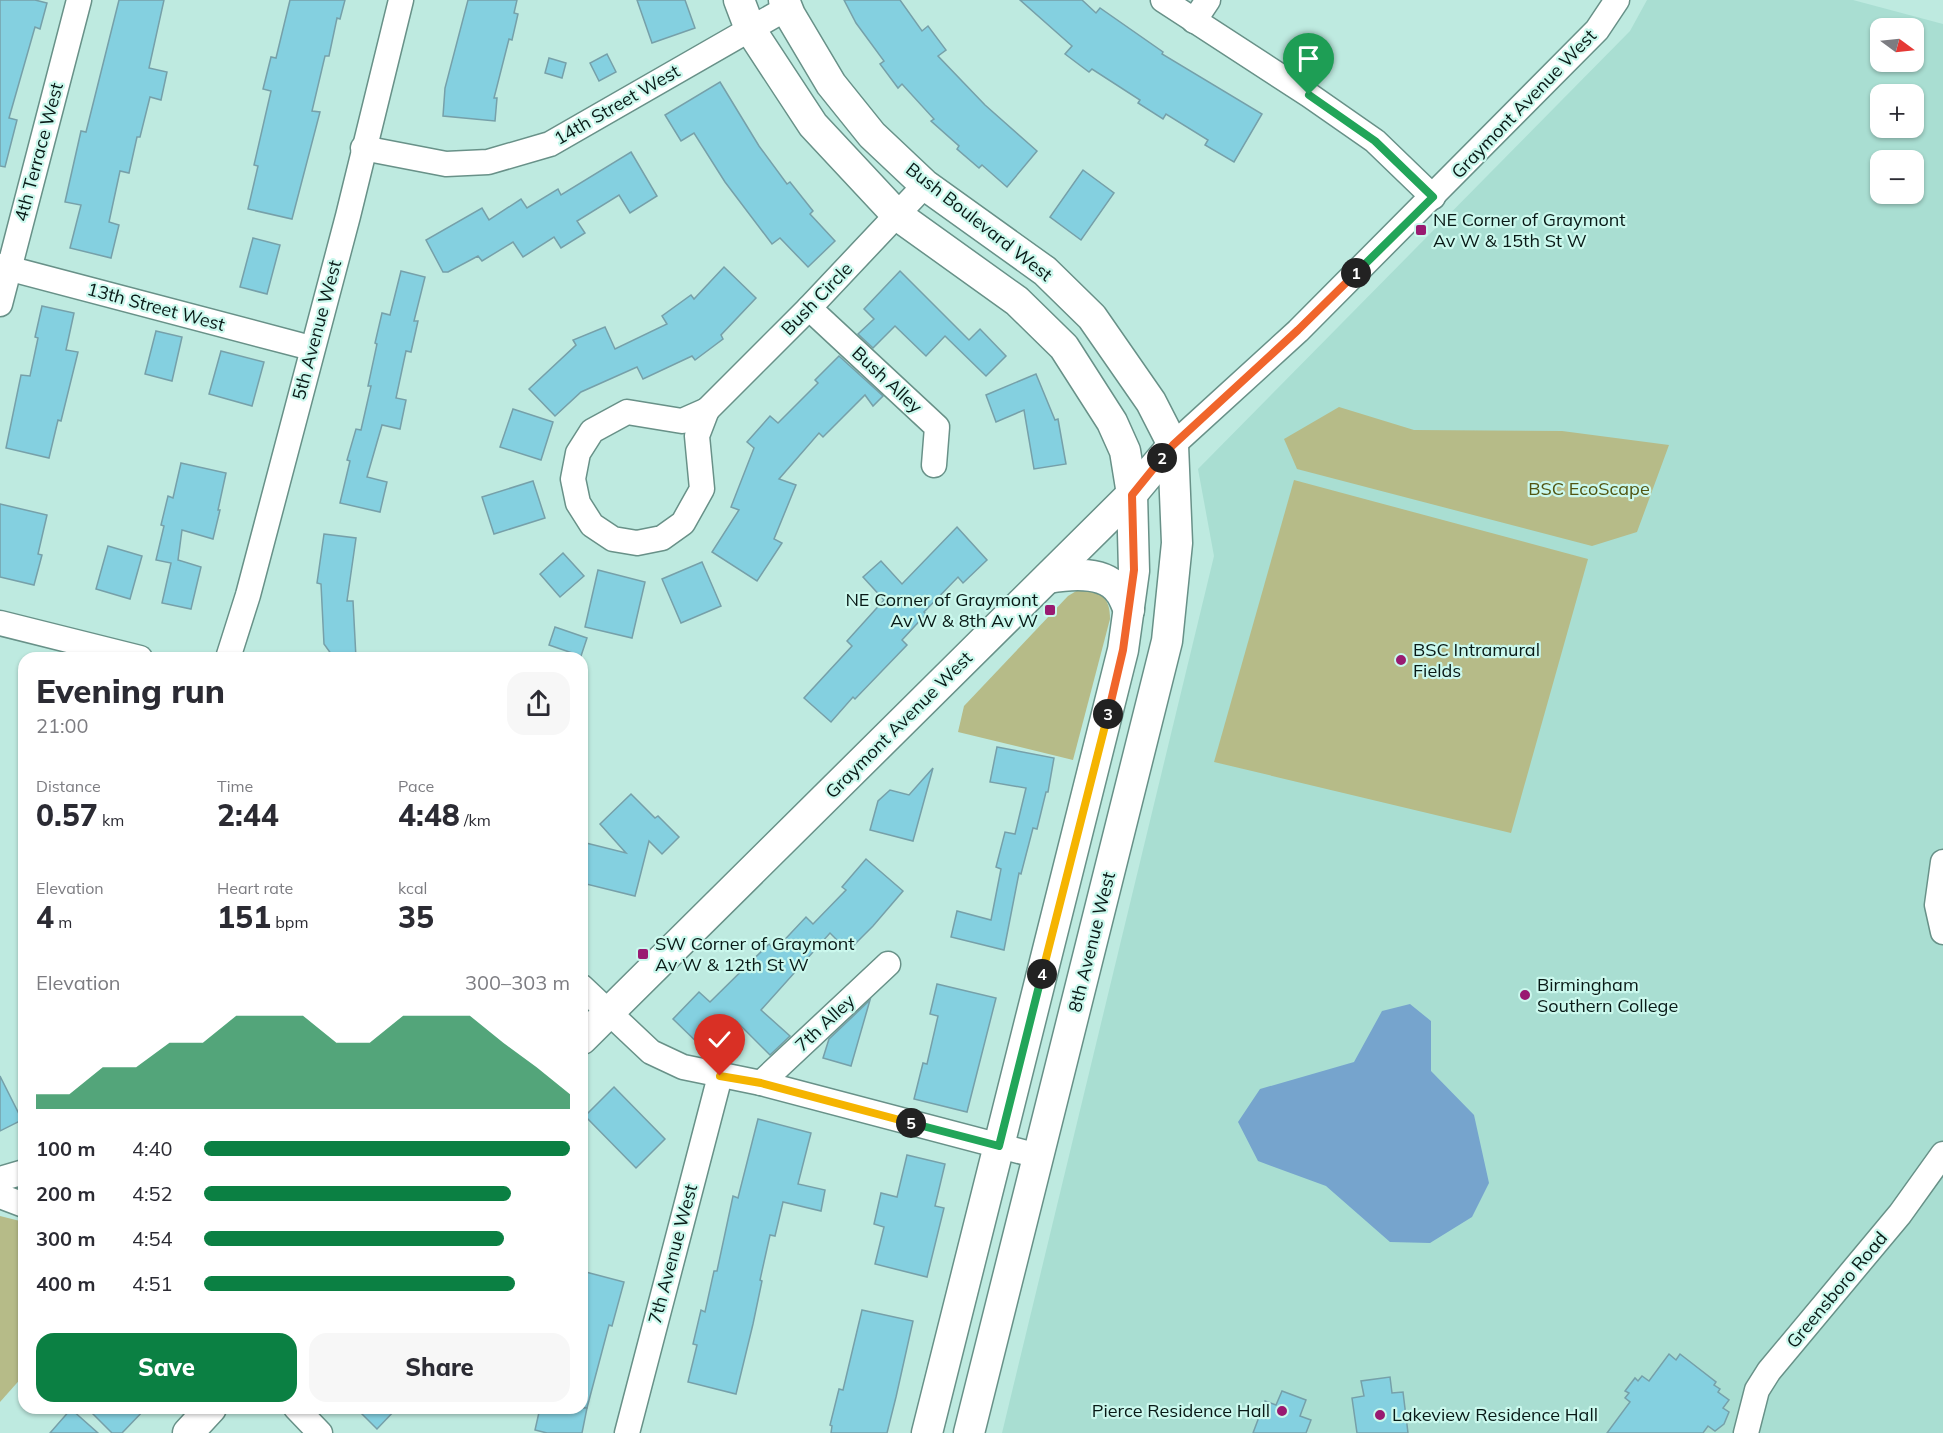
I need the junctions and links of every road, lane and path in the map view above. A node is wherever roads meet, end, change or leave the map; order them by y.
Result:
1 (79, 0) edge
2 (401, 0) edge
3 (739, 0) edge
4 (1163, 0) edge
5 (1208, 0) edge
6 (1617, 0) edge
7 (786, 4) edge
8 (1194, 21) junction
9 (750, 29) junction
10 (363, 148) junction
11 (925, 185) junction
12 (1433, 197) junction
13 (897, 215) junction
14 (4, 267) edge
15 (0, 304) edge
16 (809, 308) junction
17 (311, 348) junction
18 (707, 410) junction
19 (1173, 445) junction
20 (934, 465) dead end
21 (1132, 495) junction
22 (1048, 578) junction
23 (1129, 610) junction
24 (0, 623) edge
25 (116, 652) edge
26 (230, 652) edge
27 (1943, 862) edge
28 (1943, 932) edge
29 (888, 964) dead end
30 (588, 993) edge
31 (608, 1013) junction
32 (588, 1033) edge
33 (720, 1076) junction
34 (761, 1083) junction
35 (999, 1146) junction
36 (1943, 1154) edge
37 (1038, 1156) junction
38 (18, 1174) edge
39 (0, 1179) edge
40 (0, 1196) edge
41 (18, 1203) edge
42 (205, 1414) edge
43 (302, 1414) edge
44 (188, 1433) edge
45 (320, 1433) edge
46 (627, 1433) edge
47 (927, 1433) edge
48 (969, 1433) edge
49 (1746, 1433) edge

1 - 14 street, 4th Terrace West
2 - 10 street, 5th Avenue West
3 - 9 main road
4 - 8 street
5 - 8 street
6 - 12 street, Graymont Avenue West
7 - 9 street, 14th Street West
7 - 11 main road, Bush Boulevard West
8 - 12 street
9 - 10 street, 14th Street West
9 - 13 main road
10 - 17 street, 5th Avenue West
11 - 13 street, Bush Circle
11 - 19 main road, Bush Boulevard West
12 - 19 street, Graymont Avenue West
13 - 16 street, Bush Circle
13 - 21 main road
14 - 15 street, 4th Terrace West
14 - 17 street, 13th Street West
16 - 18 street, Bush Circle
16 - 20 street, Bush Alley
17 - 26 street, 5th Avenue West
18 - 18 street, Bush Circle
19 - 21 main road, Graymont Avenue West
19 - 37 main road, 8th Avenue West
21 - 22 main road, Graymont Avenue West
21 - 23 main road
22 - 23 main road
22 - 31 main road, Graymont Avenue West
23 - 35 main road
24 - 25 street
27 - 28 street
29 - 34 street, 7th Alley
30 - 31 street
31 - 32 main road, Graymont Avenue West
31 - 33 street
33 - 34 street
33 - 46 street, 7th Avenue West
34 - 35 street
35 - 37 street
35 - 47 main road
36 - 49 street, Greensboro Road
37 - 48 main road, 8th Avenue West
38 - 39 street
40 - 41 street
42 - 44 main road
43 - 45 street

